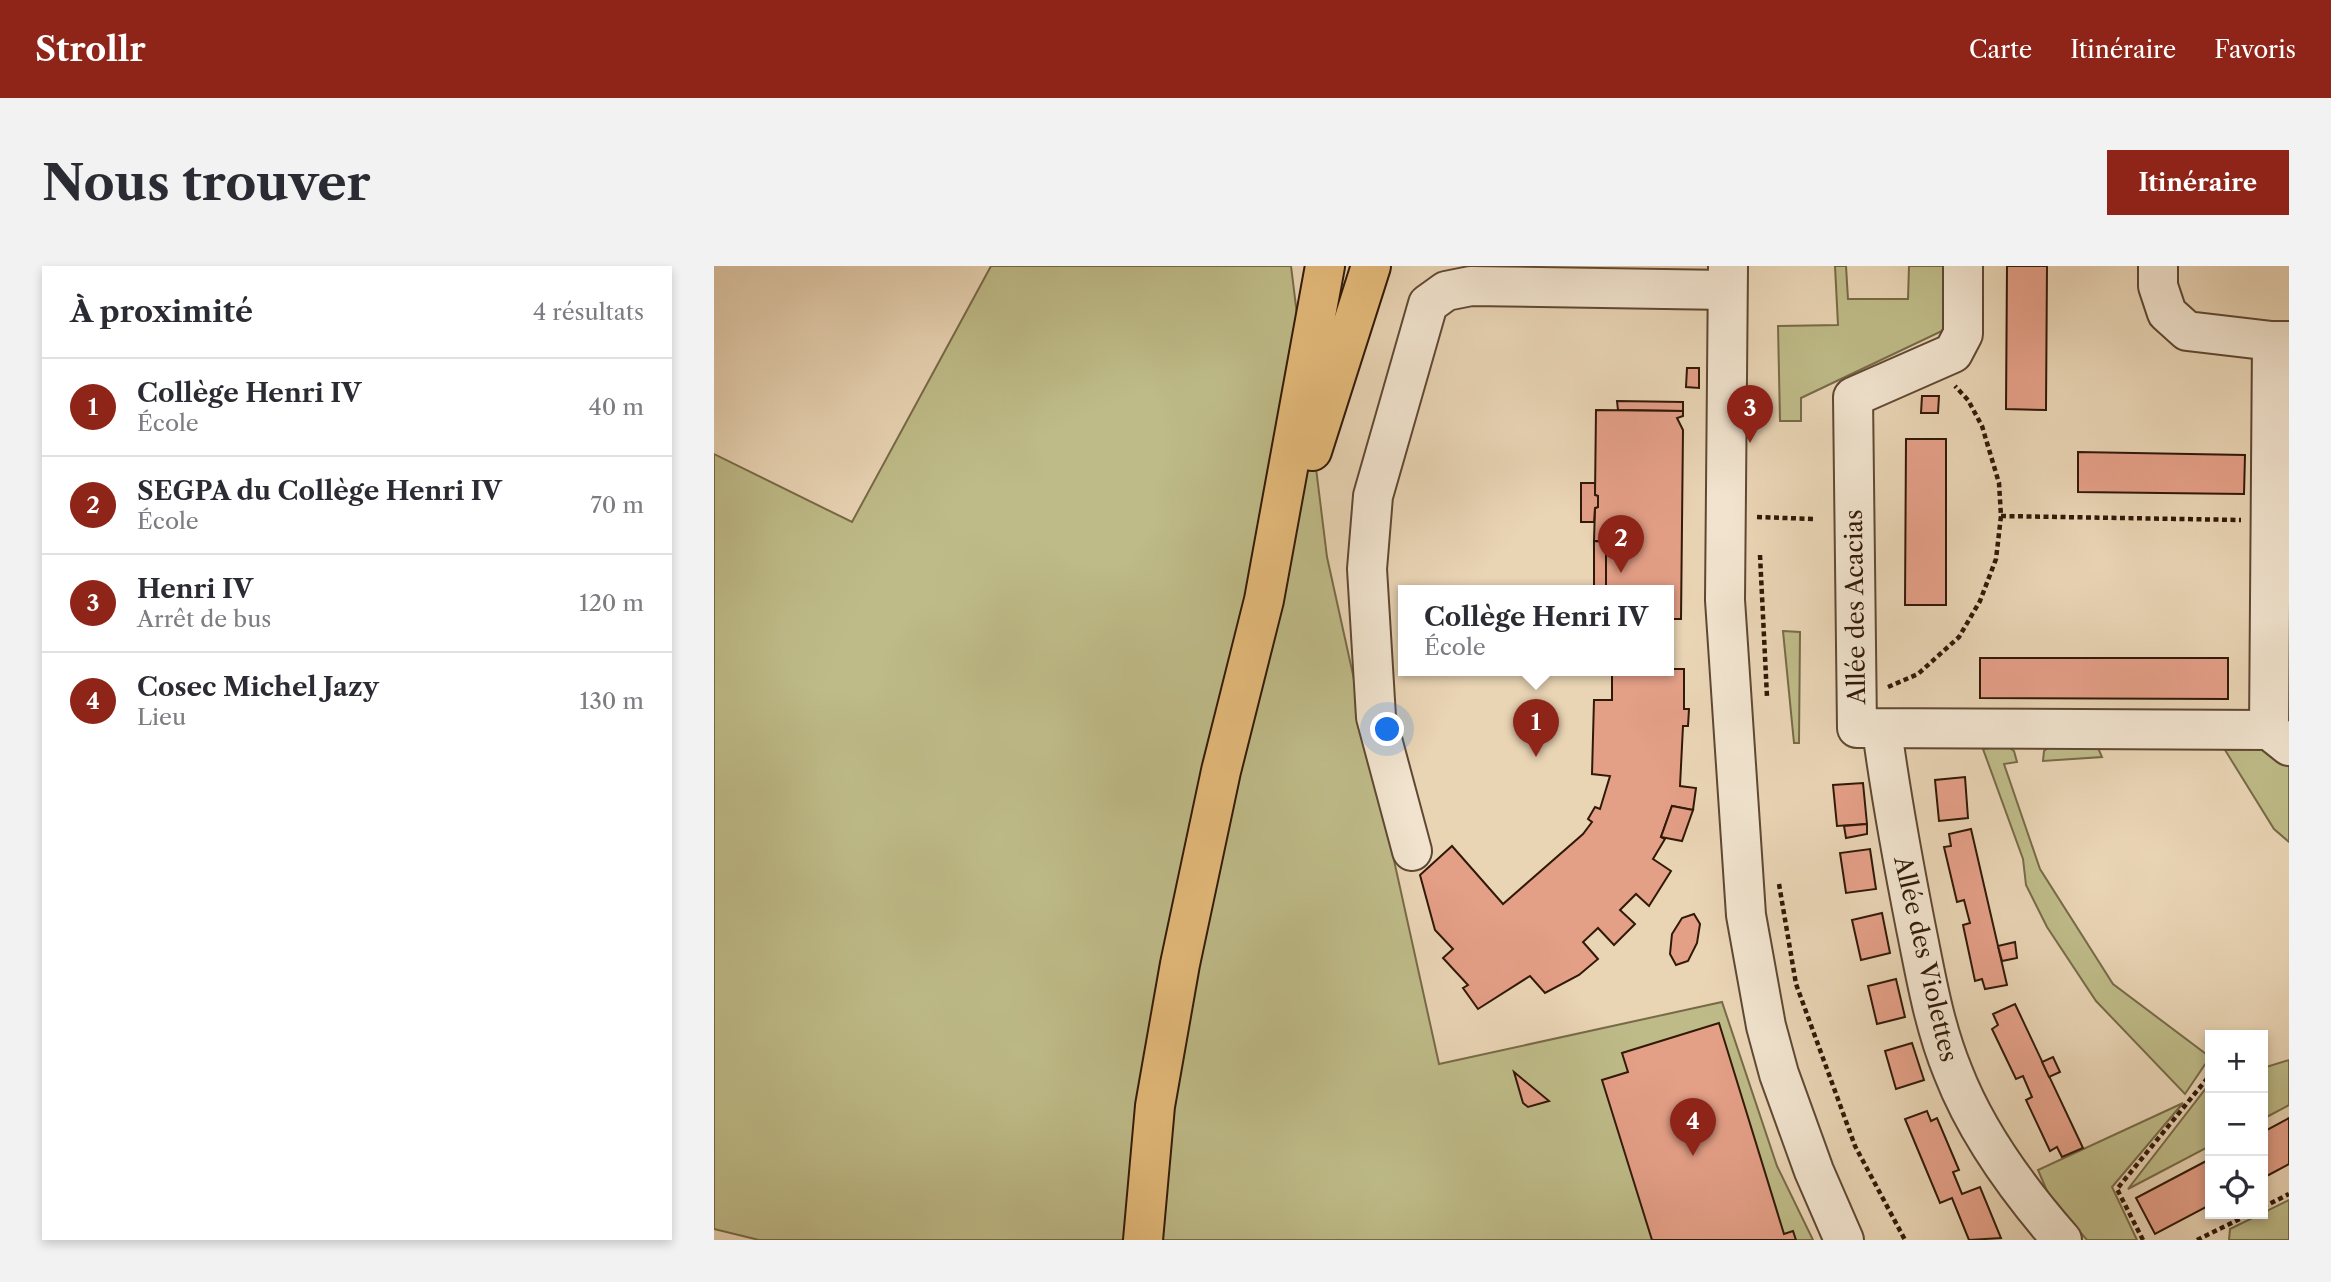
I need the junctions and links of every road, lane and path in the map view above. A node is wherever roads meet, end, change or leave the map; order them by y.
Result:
1 (1325, 266) edge
2 (1371, 266) edge
3 (1963, 266) edge
4 (2158, 266) edge
5 (1671, 278) edge
6 (1727, 278) edge
7 (2280, 341) edge
8 (1934, 362) junction
9 (2281, 450) edge
10 (1747, 513) junction
11 (2001, 516) junction
12 (1814, 519) dead end
13 (2271, 520) junction
14 (1760, 544) dead end
15 (1264, 600) junction
16 (2280, 619) edge
17 (1767, 706) dead end
18 (1865, 720) junction
19 (2279, 738) edge
20 (1412, 851) dead end
21 (1778, 880) dead end
22 (2205, 1081) edge
23 (2289, 1194) edge
24 (2268, 1204) edge
25 (2240, 1219) edge
26 (1843, 1234) edge
27 (1143, 1240) edge
28 (1905, 1240) edge
29 (2063, 1240) edge
30 (2143, 1240) edge
31 (2197, 1240) edge

1 - 15 main road
2 - 15 main road
3 - 8 street, Allée des Acacias
4 - 7 street
5 - 6 street
5 - 20 street
6 - 10 street
7 - 9 street, Allée des Acacias
8 - 11 path
8 - 18 street, Allée des Acacias
9 - 13 street, Allée des Acacias
10 - 12 path
10 - 26 street
11 - 13 path
11 - 18 path
13 - 16 street, Allée des Acacias
14 - 17 path
15 - 27 main road
16 - 19 street, Allée des Acacias
18 - 19 street, Allée des Acacias
18 - 29 street, Allée des Violettes
21 - 28 path
22 - 30 path
23 - 24 path
25 - 31 path

